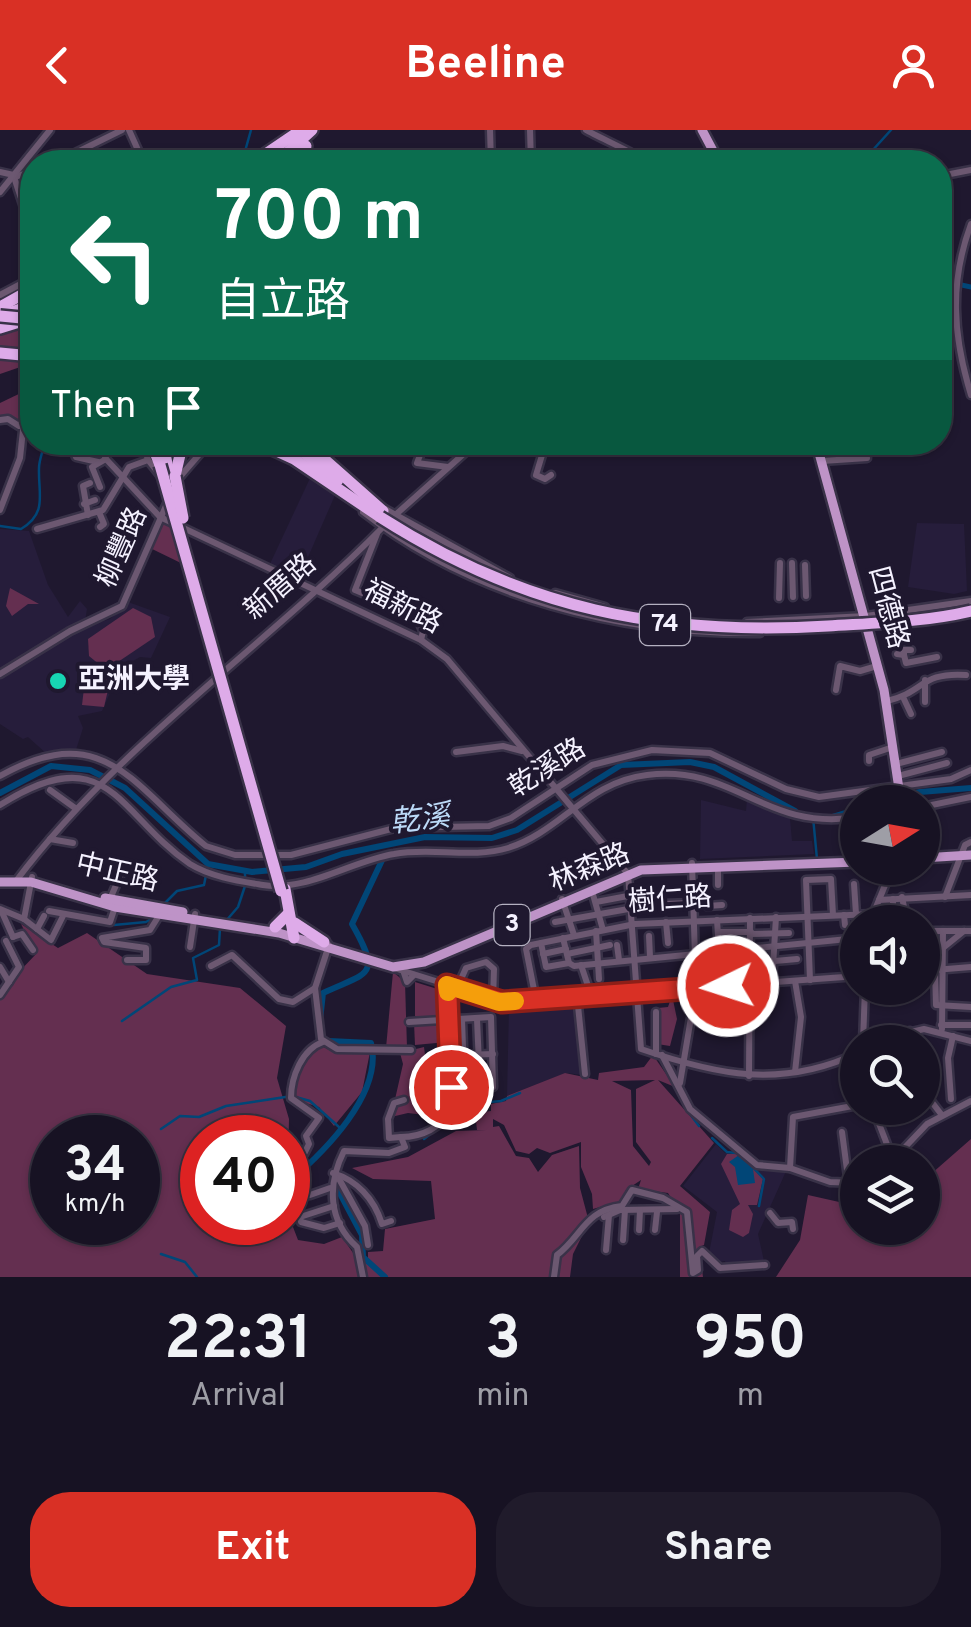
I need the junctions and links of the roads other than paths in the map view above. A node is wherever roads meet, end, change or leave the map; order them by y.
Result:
1 (50, 130) edge
2 (126, 130) edge
3 (301, 130) edge
4 (312, 130) edge
5 (321, 130) edge
6 (586, 130) edge
7 (34, 150) edge
8 (83, 150) edge
9 (272, 150) edge
10 (290, 150) edge
11 (302, 150) edge
12 (621, 150) edge
13 (20, 168) edge
14 (0, 172) edge
15 (20, 174) edge
16 (14, 176) junction
17 (0, 192) edge
18 (20, 195) edge
19 (971, 224) edge
20 (971, 396) edge
21 (20, 455) edge
22 (74, 455) edge
23 (102, 455) edge
24 (108, 455) edge
25 (152, 455) edge
26 (156, 455) edge
27 (161, 455) edge
28 (181, 455) edge
29 (198, 455) edge
30 (272, 455) edge
31 (290, 455) edge
32 (305, 455) edge
33 (320, 455) edge
34 (420, 455) edge
35 (462, 455) edge
36 (542, 455) edge
37 (820, 455) edge
38 (866, 458) dead end
39 (103, 459) junction
40 (822, 460) junction
41 (158, 463) junction
42 (449, 467) junction
43 (551, 475) dead end
44 (123, 478) junction
45 (90, 483) dead end
46 (100, 487) dead end
47 (95, 500) dead end
48 (169, 500) junction
49 (84, 504) junction
50 (3, 510) edge
51 (99, 512) junction
52 (88, 515) junction
53 (160, 517) junction
54 (71, 520) junction
55 (383, 521) junction
56 (100, 526) dead end
57 (37, 529) dead end
58 (74, 530) dead end
59 (186, 542) junction
60 (780, 563) dead end
61 (792, 563) dead end
62 (804, 565) dead end
63 (314, 590) junction
64 (806, 596) dead end
65 (793, 597) dead end
66 (779, 598) dead end
67 (971, 608) edge
68 (867, 621) junction
69 (421, 640) junction
70 (904, 653) dead end
71 (938, 658) dead end
72 (878, 666) junction
73 (0, 674) edge
74 (966, 675) dead end
75 (925, 679) junction
76 (836, 690) dead end
77 (914, 690) junction
78 (903, 698) junction
79 (887, 701) junction
80 (912, 714) dead end
81 (894, 747) junction
82 (522, 750) junction
83 (456, 752) dead end
84 (942, 752) dead end
85 (869, 761) dead end
86 (896, 764) junction
87 (947, 764) dead end
88 (117, 767) junction
89 (971, 770) edge
90 (0, 776) edge
91 (899, 783) junction
92 (99, 785) junction
93 (556, 789) junction
94 (50, 790) dead end
95 (971, 797) edge
96 (940, 803) edge
97 (0, 804) edge
98 (570, 807) junction
99 (75, 808) junction
100 (840, 819) edge
101 (49, 839) junction
102 (971, 842) edge
103 (73, 843) dead end
104 (967, 853) edge
105 (940, 855) edge
106 (840, 860) edge
107 (817, 861) junction
108 (718, 864) junction
109 (692, 865) junction
110 (123, 869) dead end
111 (626, 873) junction
112 (17, 879) junction
113 (31, 879) junction
114 (0, 880) edge
115 (718, 885) dead end
116 (885, 885) edge
117 (283, 890) junction
118 (592, 891) junction
119 (633, 895) junction
120 (971, 895) edge
121 (898, 898) junction
122 (945, 898) junction
123 (879, 900) junction
124 (563, 901) junction
125 (596, 902) junction
126 (118, 904) junction
127 (664, 904) dead end
128 (692, 904) junction
129 (722, 905) dead end
130 (877, 905) edge
131 (897, 905) edge
132 (900, 905) edge
133 (707, 906) dead end
134 (634, 908) junction
135 (0, 909) edge
136 (160, 914) junction
137 (599, 914) junction
138 (840, 914) edge
139 (832, 915) junction
140 (63, 916) dead end
141 (808, 916) junction
142 (195, 917) junction
143 (776, 917) junction
144 (570, 918) junction
145 (750, 918) junction
146 (24, 919) junction
147 (717, 920) junction
148 (693, 921) junction
149 (228, 922) junction
150 (555, 922) dead end
151 (666, 922) junction
152 (635, 924) junction
153 (275, 927) joint
154 (293, 928) junction
155 (37, 930) junction
156 (599, 930) junction
157 (940, 930) edge
158 (943, 930) junction
159 (968, 930) edge
160 (546, 932) dead end
161 (718, 932) junction
162 (751, 933) junction
163 (776, 933) junction
164 (789, 933) dead end
165 (574, 936) junction
166 (648, 936) dead end
167 (564, 938) junction
168 (840, 939) edge
169 (6, 941) edge
170 (545, 942) junction
171 (809, 942) junction
172 (668, 943) dead end
173 (327, 945) junction
174 (777, 945) junction
175 (190, 947) dead end
176 (751, 947) junction
177 (598, 948) junction
178 (942, 948) junction
179 (729, 949) junction
180 (33, 950) dead end
181 (719, 950) junction
182 (566, 952) junction
183 (696, 952) junction
184 (543, 954) junction
185 (650, 956) junction
186 (636, 958) junction
187 (797, 959) dead end
188 (128, 960) dead end
189 (776, 961) junction
190 (424, 962) junction
191 (599, 962) junction
192 (568, 963) junction
193 (940, 963) edge
194 (617, 964) junction
195 (581, 965) junction
196 (210, 966) dead end
197 (0, 967) edge
198 (397, 967) junction
199 (971, 967) edge
200 (940, 970) edge
201 (415, 975) junction
202 (840, 978) edge
203 (599, 980) dead end
204 (810, 980) junction
205 (795, 981) junction
206 (9, 982) junction
207 (772, 982) junction
208 (753, 984) junction
209 (447, 985) junction
210 (728, 986) junction
211 (315, 988) junction
212 (457, 988) junction
213 (696, 988) junction
214 (638, 992) junction
215 (0, 995) edge
216 (591, 995) junction
217 (577, 996) junction
218 (493, 1000) junction
219 (536, 1000) junction
220 (939, 1005) joint
221 (971, 1007) edge
222 (656, 1012) dead end
223 (477, 1018) junction
224 (462, 1019) junction
225 (448, 1020) junction
226 (409, 1022) dead end
227 (971, 1025) edge
228 (940, 1034) edge
229 (953, 1036) junction
230 (971, 1041) edge
231 (324, 1042) junction
232 (410, 1050) dead end
233 (478, 1054) junction
234 (493, 1054) junction
235 (659, 1054) junction
236 (464, 1055) junction
237 (684, 1060) junction
238 (840, 1061) edge
239 (795, 1072) junction
240 (585, 1074) dead end
241 (749, 1076) junction
242 (680, 1083) dead end
243 (451, 1087) junction
244 (464, 1088) junction
245 (480, 1088) junction
246 (951, 1099) dead end
247 (404, 1100) dead end
248 (971, 1102) edge
249 (465, 1104) dead end
250 (840, 1108) edge
251 (940, 1112) edge
252 (942, 1114) junction
253 (310, 1130) edge
254 (842, 1132) dead end
255 (400, 1137) junction
256 (845, 1145) edge
257 (909, 1145) edge
258 (790, 1168) junction
259 (334, 1175) junction
260 (840, 1181) edge
261 (330, 1187) junction
262 (310, 1195) dead end
263 (334, 1206) junction
264 (676, 1209) junction
265 (625, 1210) junction
266 (640, 1210) junction
267 (657, 1212) junction
268 (770, 1213) dead end
269 (390, 1221) dead end
270 (340, 1223) junction
271 (793, 1229) dead end
272 (639, 1230) dead end
273 (654, 1230) dead end
274 (623, 1240) dead end
275 (368, 1245) dead end
276 (606, 1250) dead end
277 (757, 1265) junction
278 (731, 1266) junction
279 (363, 1277) edge
280 (554, 1277) edge
281 (726, 1277) edge
282 (742, 1277) edge
283 (750, 1277) edge

1 - 7 street
2 - 8 street
3 - 9 highway
4 - 10 highway
5 - 11 highway
6 - 12 street
13 - 16 street
14 - 16 street
15 - 16 street
16 - 17 street
16 - 18 street
19 - 20 street
21 - 50 street
22 - 39 street
23 - 39 street, 福新路
24 - 39 street
25 - 41 street
26 - 41 highway
27 - 41 highway
28 - 59 highway, bridge
29 - 48 street, 柳豐路
30 - 55 street
31 - 55 highway, 74
32 - 55 highway, 74
33 - 55 highway
34 - 42 street
35 - 42 street, 新厝路
36 - 43 street
37 - 40 main road, 四德路
38 - 40 street
39 - 44 street, 福新路
39 - 46 street
40 - 68 main road, 四德路
41 - 44 street
41 - 48 street
41 - 59 highway, bridge
41 - 117 highway, bridge
42 - 55 street, 新厝路
44 - 51 street
44 - 53 street, 福新路
45 - 49 street
47 - 49 street
48 - 53 street, 柳豐路
49 - 52 street
51 - 52 street
51 - 56 street
52 - 54 street
53 - 63 street, 福新路
53 - 73 street, 柳豐路
54 - 57 street
54 - 58 street
55 - 63 street, 新厝路
55 - 67 highway, 74, bridge
55 - 68 street
55 - 68 street
55 - 69 street
59 - 117 highway, bridge
60 - 66 street
61 - 65 street
62 - 64 street
63 - 69 street, 福新路
63 - 88 street, 新厝路
67 - 68 street
67 - 68 street
68 - 72 main road, 四德路
69 - 82 street, 福新路
70 - 71 street
72 - 76 street
72 - 79 main road, 四德路
74 - 75 street
75 - 77 street
75 - 77 street
77 - 78 street
78 - 79 street
78 - 80 street
79 - 81 main road, 四德路
81 - 85 street
81 - 86 main road, 四德路
82 - 83 street
82 - 93 street, 福新路
84 - 86 street
86 - 91 main road, 四德路
87 - 91 street
88 - 90 street, 乾溪路
88 - 92 street, 新厝路
88 - 93 street, 乾溪路
89 - 91 street, 乾溪路
91 - 93 street, 乾溪路
92 - 97 street
92 - 98 street
92 - 99 street, 新厝路
93 - 98 street, 福新路
94 - 99 street
95 - 96 street
98 - 100 street
98 - 111 street
99 - 101 street, 新厝路
101 - 103 street, 中正路
101 - 112 street, 新厝路
102 - 104 street
104 - 105 main road
104 - 122 street
106 - 107 main road, 林森路 / 3
107 - 108 main road, 林森路 / 3
107 - 109 main road, 林森路 / 3
108 - 109 main road, 林森路 / 3
108 - 115 street
109 - 111 main road, 林森路 / 3
109 - 128 street
110 - 126 street
111 - 118 main road, 林森路 / 3
111 - 119 street
111 - 124 main road, 林森路 / 3
112 - 113 main road, 中正路
112 - 114 main road, 中正路
113 - 126 main road, 中正路
113 - 146 street
116 - 123 street
117 - 154 highway
118 - 124 main road, 林森路 / 3
118 - 125 street
119 - 125 street
119 - 134 street
120 - 122 street
121 - 122 street
121 - 123 street
121 - 131 street
121 - 132 street
123 - 130 street
124 - 144 street
124 - 190 main road, 林森路 / 3
124 - 198 main road, 林森路 / 3
125 - 137 street
126 - 136 main road, 中正路
126 - 142 main road, 中正路
126 - 155 street
127 - 128 street
128 - 148 street
129 - 133 street
134 - 137 street
134 - 152 street
135 - 146 street
135 - 169 street
136 - 142 main road, 中正路
136 - 188 street
137 - 144 street
137 - 156 street
138 - 139 street, 樹仁路
139 - 141 street, 樹仁路
139 - 141 street
140 - 155 street
141 - 143 street, 樹仁路
141 - 171 street
142 - 149 main road, 中正路
142 - 175 street
143 - 145 street, 樹仁路
143 - 163 street
144 - 150 street
144 - 165 street
145 - 147 street, 樹仁路
145 - 162 street
146 - 155 street
147 - 148 street, 樹仁路
147 - 161 street
148 - 151 street, 樹仁路
148 - 183 street
149 - 153 main road, 中正路
149 - 154 main road, 中正路
151 - 152 street, 樹仁路
151 - 172 street
152 - 156 street, 樹仁路
152 - 186 street
153 - 154 highway
154 - 173 highway
156 - 165 street, 樹仁路
156 - 177 street
157 - 158 street
158 - 159 street
158 - 178 street
159 - 178 street
160 - 170 street
161 - 162 street
161 - 181 street
162 - 163 street
162 - 176 street
163 - 164 street
163 - 174 street
165 - 167 street, 樹仁路
166 - 185 street
167 - 170 street, 樹仁路
167 - 182 street
168 - 171 street
169 - 180 street
169 - 206 street
170 - 184 street
170 - 219 street
171 - 174 street
171 - 204 street
173 - 198 main road, 3
173 - 211 street
174 - 176 street
174 - 189 street
176 - 179 street
176 - 208 street
177 - 182 street
177 - 191 street
177 - 194 street
178 - 193 street
179 - 181 street
179 - 210 street
181 - 183 street
182 - 184 street
182 - 192 street
183 - 185 street
183 - 213 street
184 - 192 street
185 - 186 street
186 - 194 street
186 - 214 street
187 - 189 street
189 - 207 street
190 - 198 main road, 林森路 / 3
190 - 201 street
191 - 194 street
191 - 195 street
191 - 203 street
192 - 195 street
195 - 216 street
196 - 211 street
197 - 206 street
198 - 201 street
199 - 200 street
201 - 209 street
202 - 204 street
204 - 205 street
205 - 207 street
205 - 239 street
206 - 215 street
207 - 208 street
208 - 210 street
208 - 241 street
209 - 212 street
209 - 225 street
210 - 213 street
211 - 231 street
212 - 218 street
212 - 218 street
213 - 214 street
213 - 237 street
214 - 216 street
214 - 235 street
216 - 217 street
217 - 219 street
217 - 240 street
218 - 219 street
220 - 221 street
220 - 227 street
222 - 235 street
223 - 224 street
223 - 233 street
223 - 234 street
224 - 225 street
224 - 236 street
225 - 226 street
225 - 243 street
228 - 229 street
229 - 230 street
229 - 246 street
231 - 232 street
231 - 253 street
233 - 234 street
233 - 236 street
233 - 245 street
234 - 245 street
235 - 237 street
235 - 258 street
236 - 244 street
237 - 241 street
237 - 242 street
238 - 239 street
239 - 241 street
243 - 244 street
243 - 255 street
244 - 245 street
244 - 249 street
247 - 255 street
248 - 252 street
250 - 258 street
251 - 252 street
252 - 257 street
254 - 256 street
255 - 259 street
258 - 260 street
259 - 261 street
259 - 269 street
259 - 275 street
261 - 262 street
261 - 263 street
263 - 270 street
263 - 270 street
264 - 267 street
264 - 278 street
264 - 280 street
265 - 266 street
265 - 274 street
265 - 276 street
266 - 267 street
266 - 272 street
267 - 273 street
268 - 271 street
270 - 279 street
277 - 278 street
277 - 282 street
277 - 283 street
278 - 281 street

